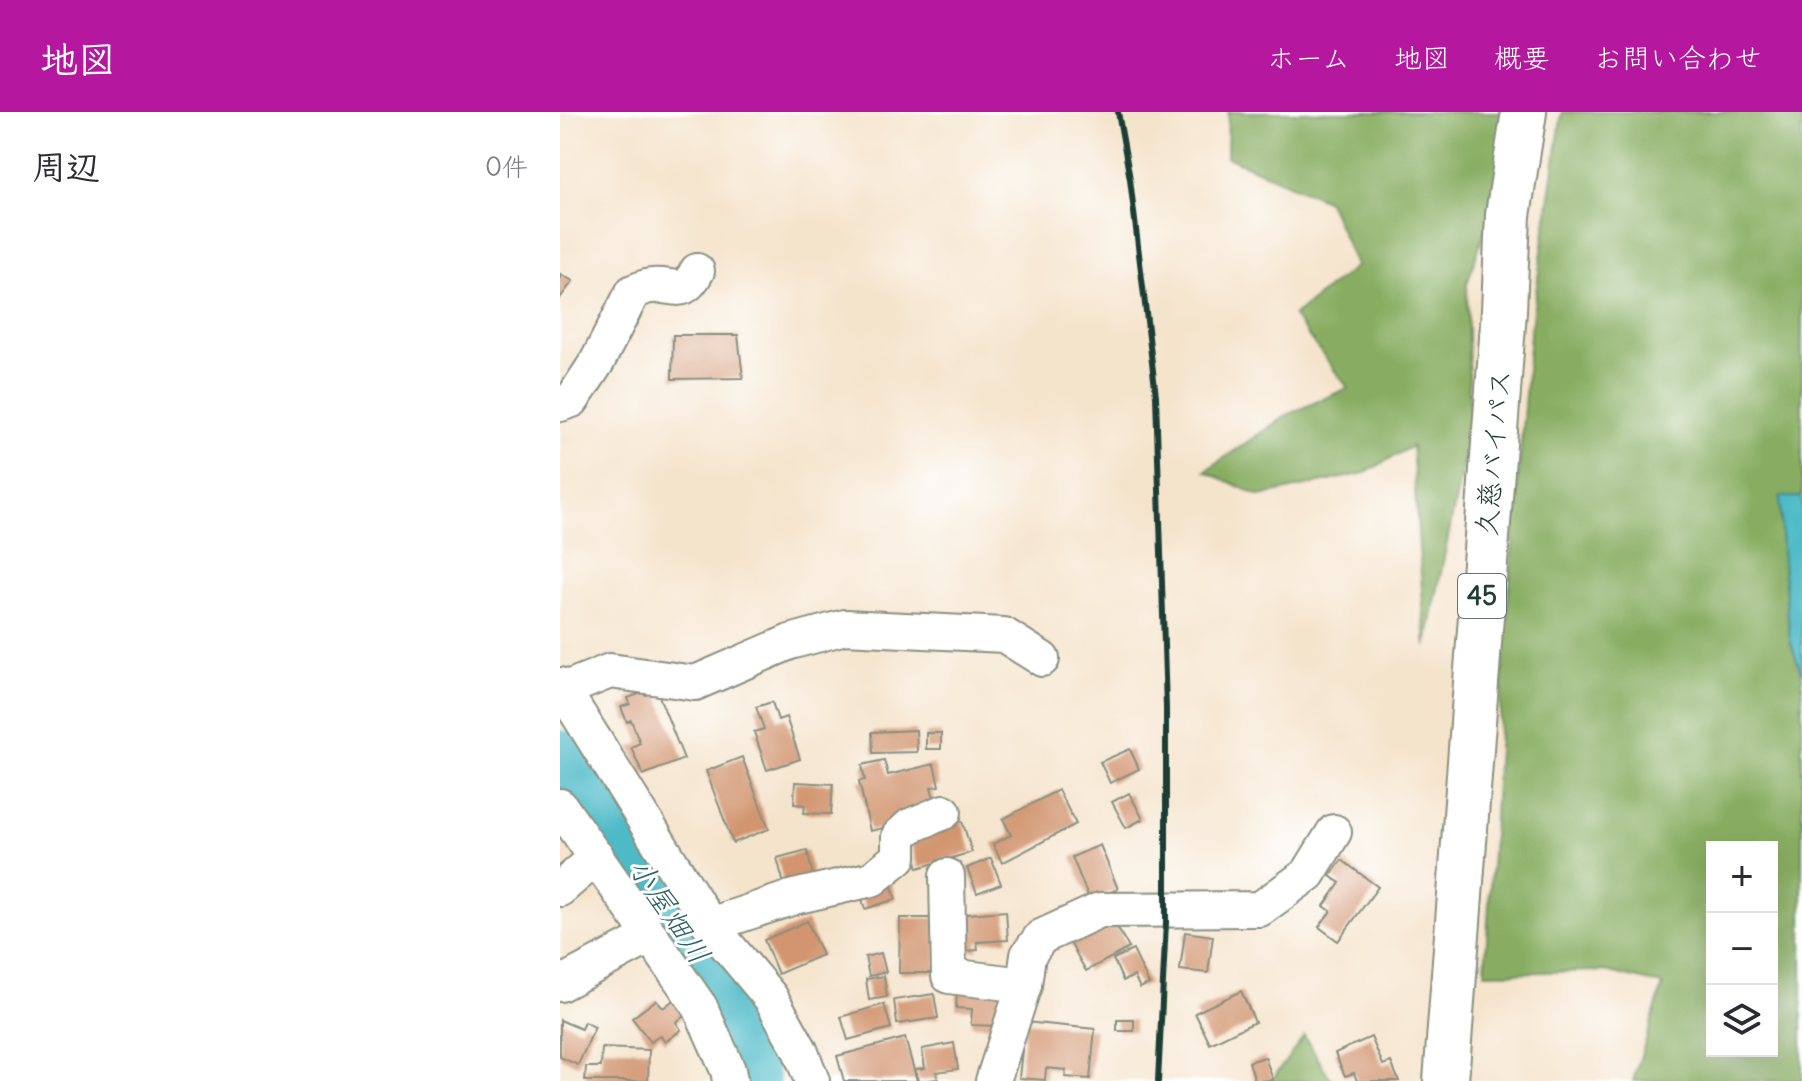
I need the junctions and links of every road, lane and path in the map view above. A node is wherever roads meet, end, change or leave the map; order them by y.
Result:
1 (1524, 112) edge
2 (697, 271) dead end
3 (560, 404) edge
4 (1042, 659) dead end
5 (561, 688) edge
6 (560, 806) edge
7 (944, 812) dead end
8 (1334, 832) dead end
9 (597, 857) junction
10 (947, 876) dead end
11 (560, 889) edge
12 (710, 925) junction
13 (651, 936) junction
14 (560, 984) edge
15 (1024, 985) junction
16 (730, 1081) edge
17 (812, 1081) edge
18 (993, 1081) edge
19 (1446, 1081) edge

1 - 19 highway, 久慈バイパス / 45
2 - 3 street
4 - 5 street
5 - 12 street
6 - 9 street
7 - 12 street
8 - 15 street
9 - 11 street
9 - 13 street
10 - 15 street
12 - 17 street
13 - 14 street
13 - 16 street
15 - 18 street

